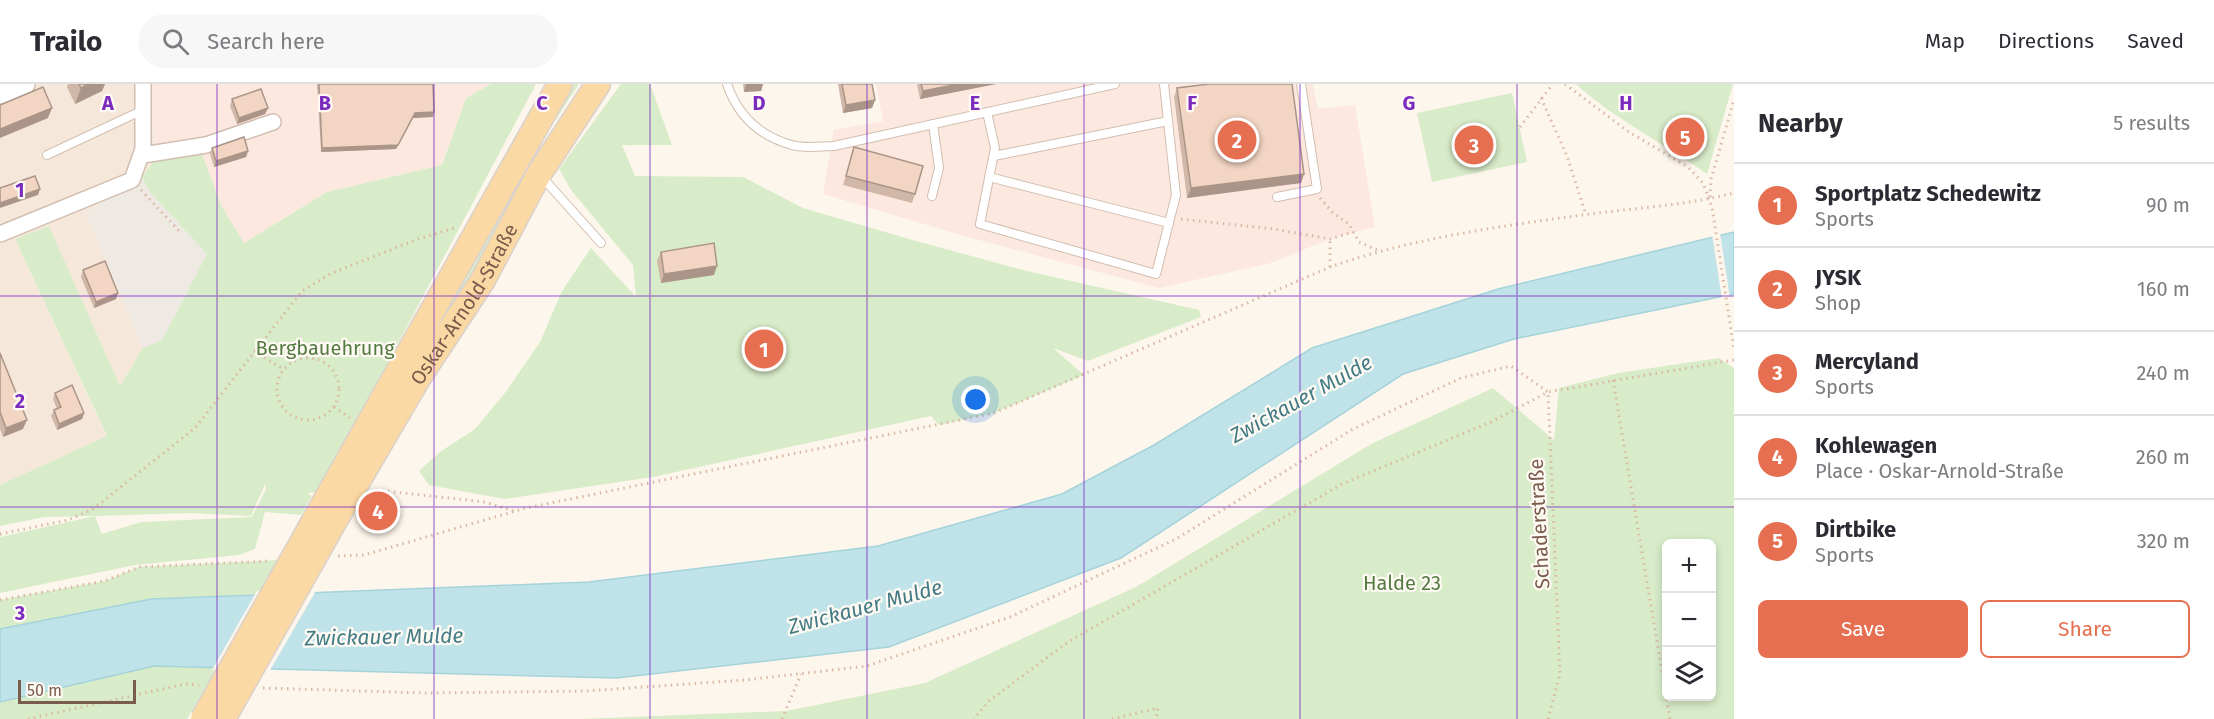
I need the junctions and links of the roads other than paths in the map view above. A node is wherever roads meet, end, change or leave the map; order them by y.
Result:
1 (24, 84) edge
2 (143, 84) edge
3 (560, 84) edge
4 (598, 84) edge
5 (728, 84) edge
6 (1115, 84) edge
7 (1164, 84) edge
8 (1303, 84) edge
9 (0, 93) edge
10 (143, 110) junction
11 (987, 112) junction
12 (1168, 121) junction
13 (273, 122) dead end
14 (933, 124) junction
15 (47, 155) dead end
16 (143, 155) junction
17 (994, 156) junction
18 (539, 174) junction
19 (989, 177) junction
20 (932, 196) dead end
21 (1277, 197) dead end
22 (1169, 221) junction
23 (0, 234) edge
24 (601, 243) dead end
25 (324, 523) junction
26 (203, 719) edge
27 (223, 719) edge

1 - 9 main road
2 - 10 street
3 - 25 main road, Oskar-Arnold-Straße
4 - 18 main road, Oskar-Arnold-Straße
5 - 14 lane
6 - 11 lane
7 - 12 lane
8 - 21 lane
10 - 15 lane
10 - 16 street
11 - 14 lane
11 - 17 lane
12 - 17 lane
12 - 22 lane
13 - 16 street
14 - 20 lane
16 - 23 street
17 - 19 lane
18 - 24 lane
18 - 25 main road, Oskar-Arnold-Straße
19 - 22 lane
19 - 22 lane
25 - 26 main road, bridge
25 - 27 main road, bridge

